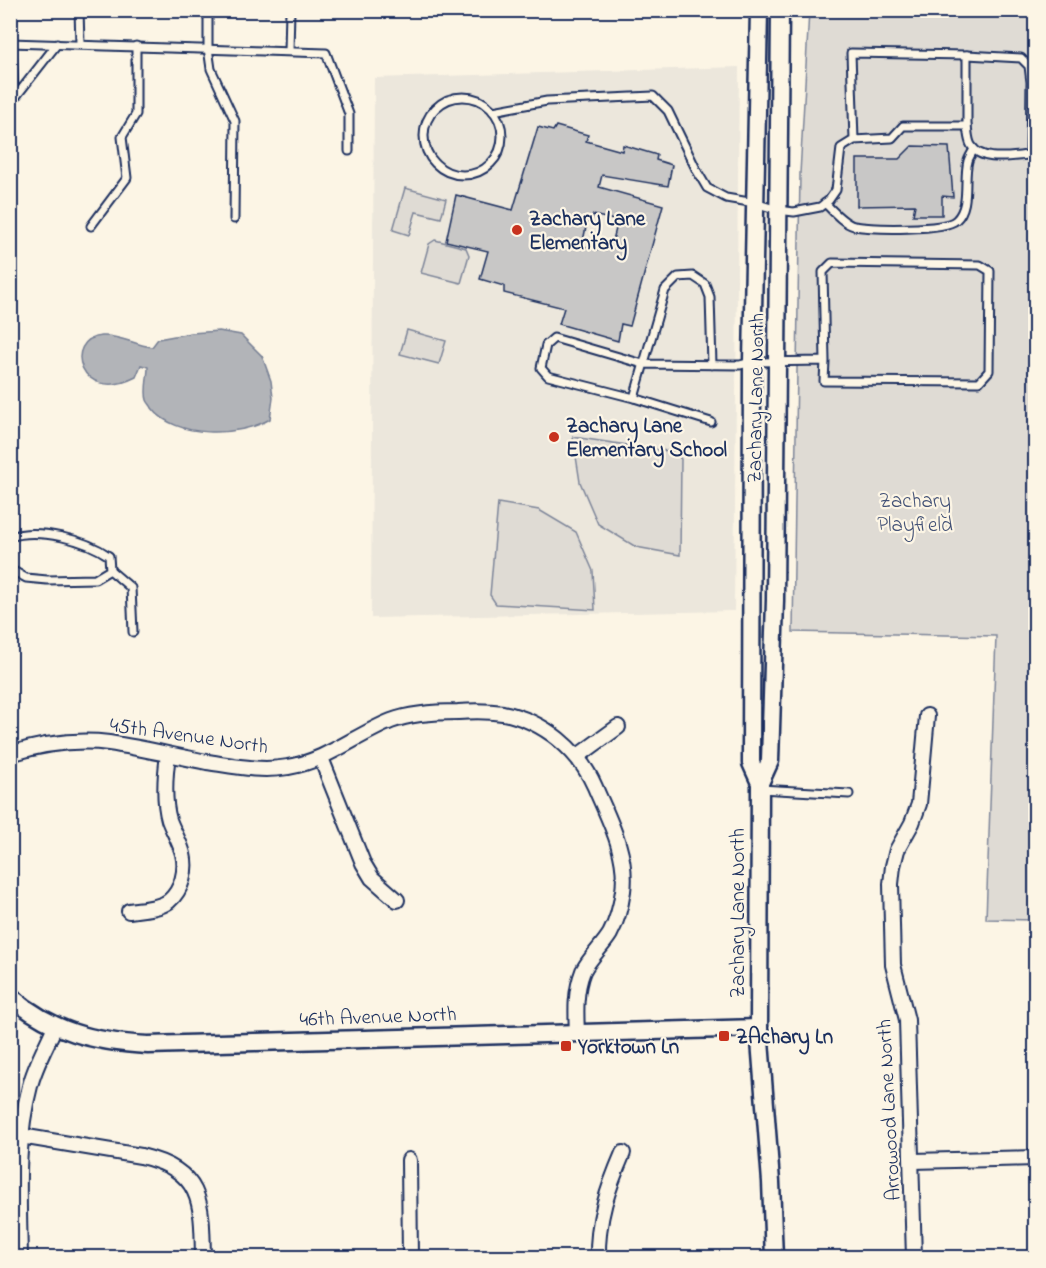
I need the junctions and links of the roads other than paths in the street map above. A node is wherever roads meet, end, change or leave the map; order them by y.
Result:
1 (79, 10) edge
2 (208, 10) edge
3 (290, 10) edge
4 (780, 10) edge
5 (759, 12) edge
6 (11, 43) edge
7 (57, 44) junction
8 (80, 44) junction
9 (136, 46) junction
10 (208, 48) junction
11 (289, 51) junction
12 (967, 55) junction
13 (14, 99) junction
14 (494, 111) junction
15 (967, 126) junction
16 (10, 133) edge
17 (854, 140) junction
18 (974, 148) junction
19 (349, 151) dead end
20 (755, 203) junction
21 (825, 203) junction
22 (778, 210) junction
23 (234, 219) dead end
24 (91, 226) dead end
25 (825, 361) junction
26 (752, 362) junction
27 (778, 363) junction
28 (643, 364) junction
29 (712, 365) junction
30 (634, 398) junction
31 (711, 422) dead end
32 (10, 537) edge
33 (10, 569) edge
34 (110, 570) junction
35 (133, 632) dead end
36 (927, 716) dead end
37 (618, 727) dead end
38 (10, 754) edge
39 (168, 755) junction
40 (578, 756) junction
41 (321, 758) junction
42 (760, 786) junction
43 (849, 794) dead end
44 (397, 900) dead end
45 (129, 911) dead end
46 (10, 996) edge
47 (56, 1026) junction
48 (759, 1028) junction
49 (577, 1034) junction
50 (21, 1136) junction
51 (623, 1153) dead end
52 (1035, 1158) edge
53 (409, 1160) dead end
54 (913, 1161) junction
55 (20, 1257) edge
56 (203, 1257) edge
57 (410, 1257) edge
58 (598, 1257) edge
59 (774, 1257) edge
60 (914, 1257) edge

1 - 8 lane
2 - 10 lane
3 - 11 lane
4 - 22 street, Zachary Lane North
5 - 20 street, Zachary Lane North
6 - 7 lane
6 - 13 lane
7 - 8 lane
7 - 13 lane
8 - 9 lane
9 - 10 lane
9 - 24 lane
10 - 11 lane
10 - 23 lane
11 - 19 lane
12 - 15 lane
12 - 17 lane
12 - 18 lane
13 - 16 lane
14 - 14 lane
14 - 20 lane
15 - 17 lane
15 - 18 lane
17 - 21 lane
18 - 21 lane
20 - 22 lane
20 - 26 street, Zachary Lane North
21 - 22 lane
22 - 27 street, Zachary Lane North
25 - 25 lane
25 - 27 lane
26 - 27 lane
26 - 29 lane
26 - 42 street, Zachary Lane North
27 - 42 street, Zachary Lane North
28 - 29 lane
28 - 29 lane
28 - 30 lane
28 - 30 lane
30 - 31 lane
32 - 34 lane
33 - 34 lane
34 - 35 lane
36 - 54 street, Arrowood Lane North
37 - 40 street
38 - 39 street, 45th Avenue North
39 - 41 street, 45th Avenue North
39 - 45 street
40 - 41 street, 45th Avenue North
40 - 49 street
41 - 44 street
42 - 43 lane
42 - 48 street, Zachary Lane North
46 - 47 street, 46th Avenue North
47 - 49 street, 46th Avenue North
47 - 50 street
48 - 49 street, 46th Avenue North
48 - 59 street, Zachary Lane North
50 - 55 street
50 - 56 street
51 - 58 street
52 - 54 street
53 - 57 street
54 - 60 street, Arrowood Lane North

